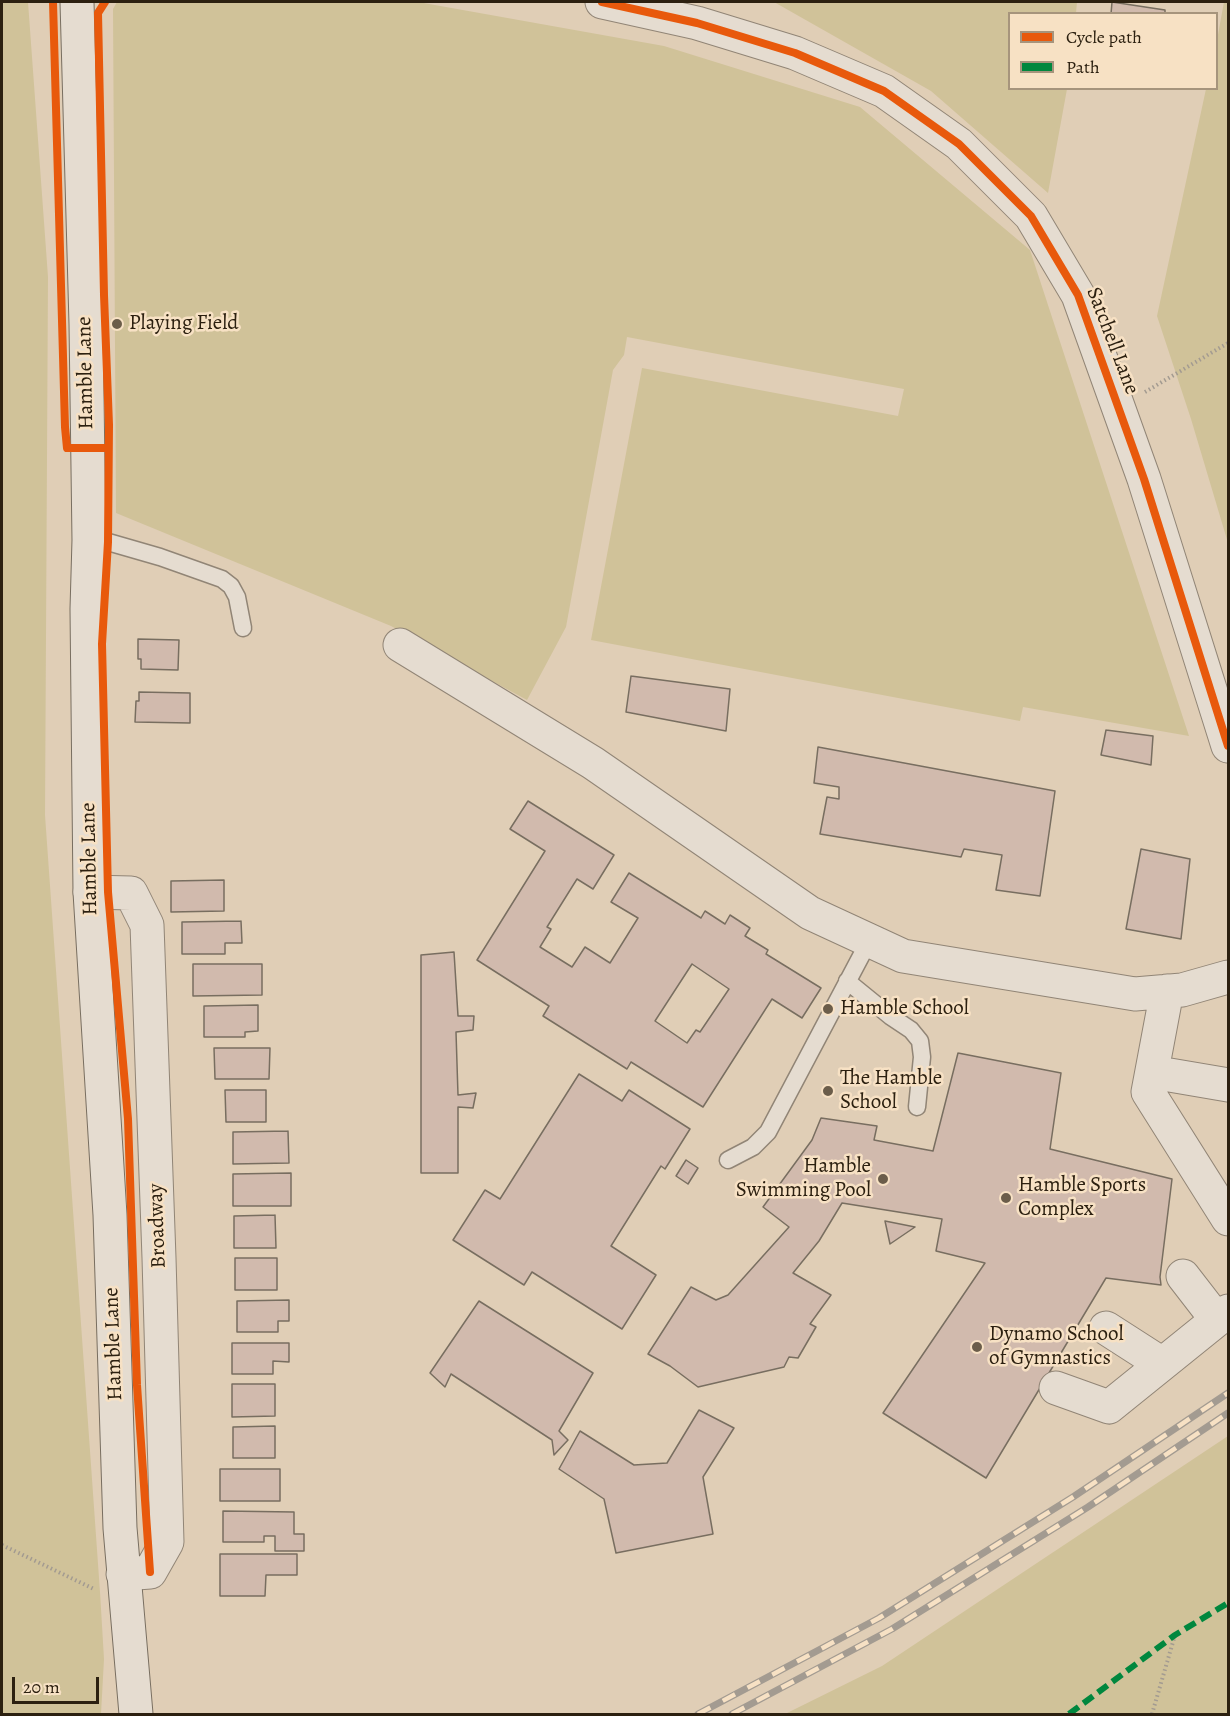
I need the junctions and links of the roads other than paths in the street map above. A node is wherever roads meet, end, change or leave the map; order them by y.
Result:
1 (77, 2) edge
2 (602, 2) edge
3 (89, 540) junction
4 (243, 628) dead end
5 (400, 645) dead end
6 (1228, 746) edge
7 (90, 892) junction
8 (869, 941) junction
9 (1228, 977) edge
10 (847, 981) junction
11 (1167, 992) junction
12 (1152, 1072) junction
13 (1228, 1085) edge
14 (917, 1107) dead end
15 (728, 1160) dead end
16 (1228, 1219) edge
17 (1183, 1276) dead end
18 (1223, 1316) edge
19 (1106, 1328) dead end
20 (1162, 1364) junction
21 (1056, 1388) dead end
22 (123, 1574) junction
23 (136, 1714) edge

1 - 3 street, Hamble Lane
2 - 6 street, Satchell Lane
3 - 4 lane
3 - 7 street, Hamble Lane
5 - 8 street
7 - 22 street, Hamble Lane
7 - 22 street, Broadway
8 - 10 lane
8 - 11 street
9 - 11 street
10 - 14 lane
10 - 15 lane
11 - 12 street
12 - 13 street
12 - 16 street
17 - 18 street
18 - 20 street
19 - 20 street
20 - 21 street
22 - 23 street, Hamble Lane

